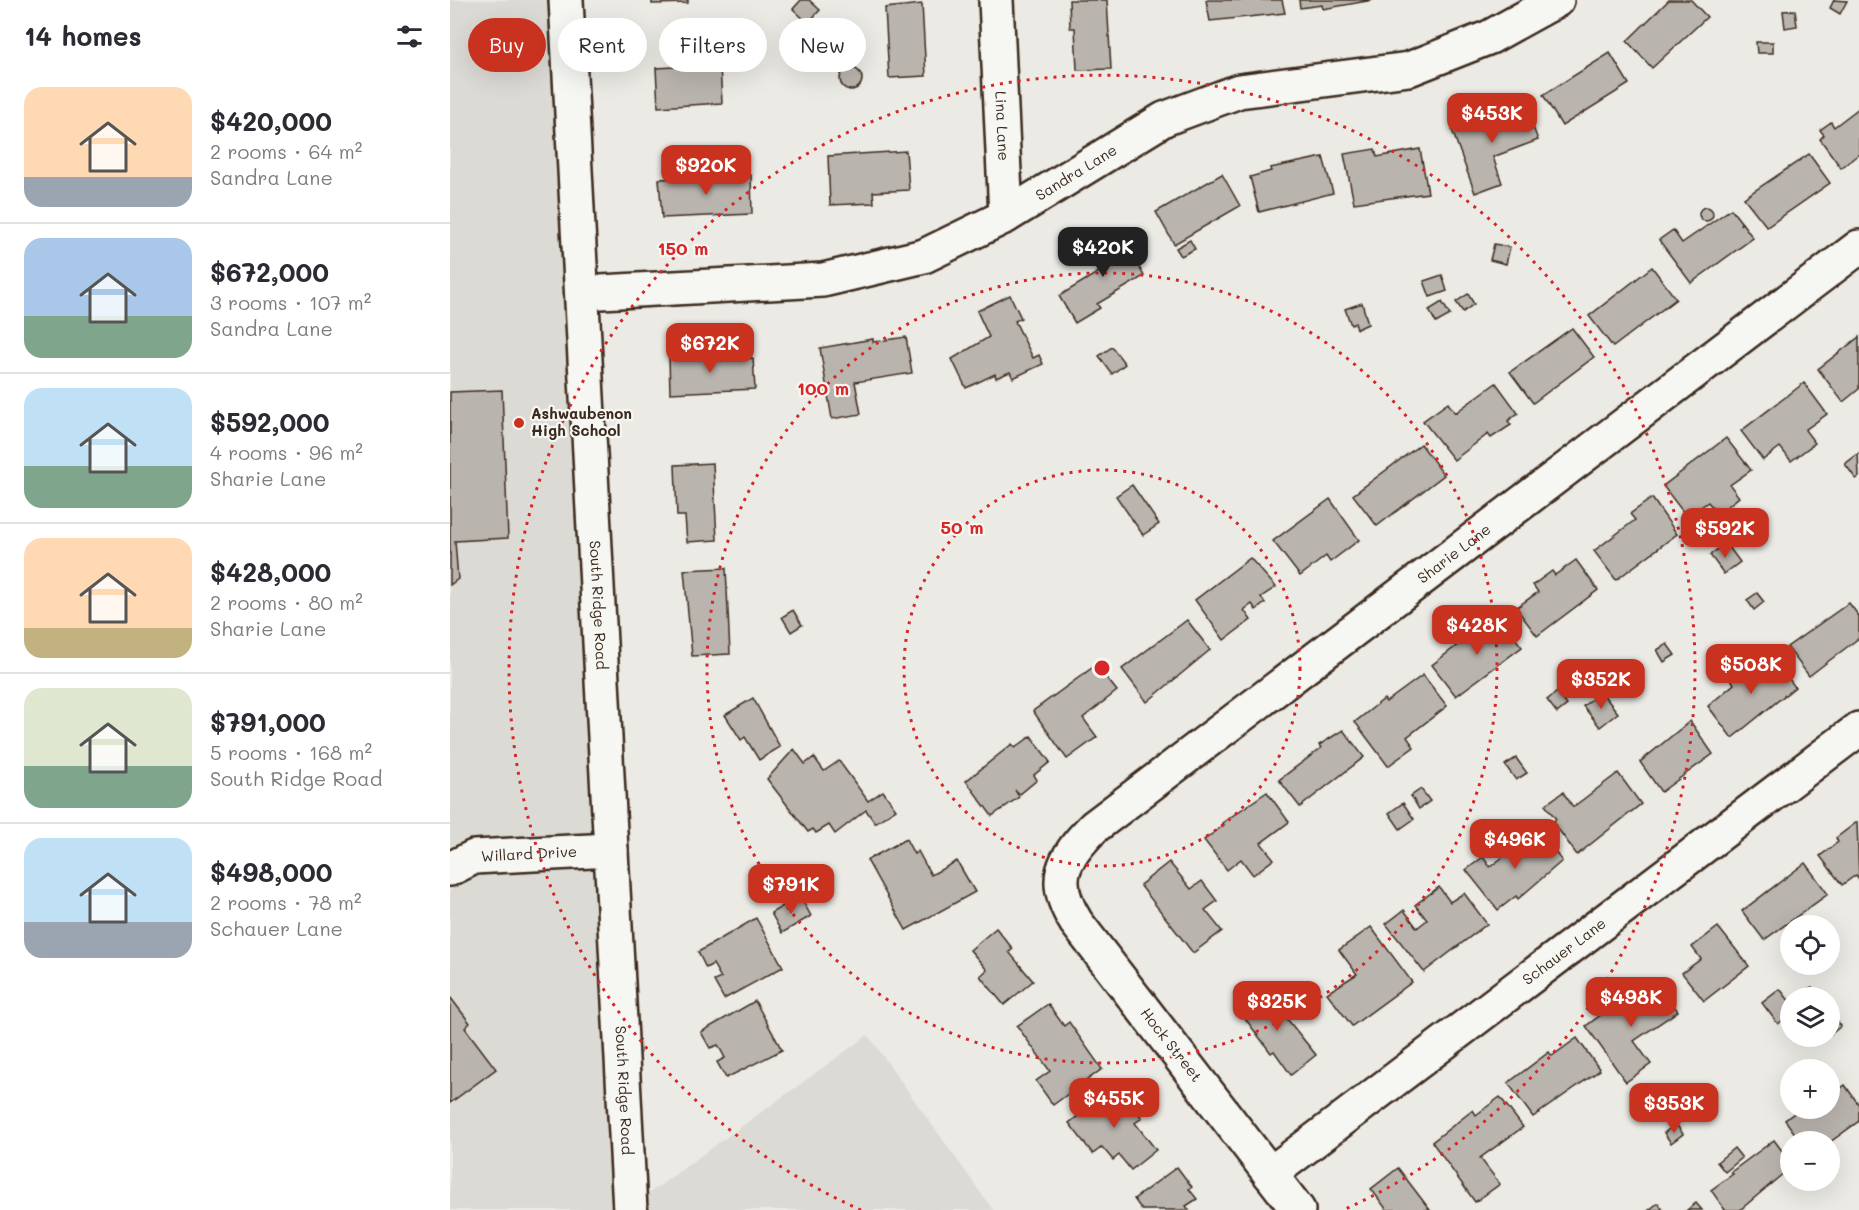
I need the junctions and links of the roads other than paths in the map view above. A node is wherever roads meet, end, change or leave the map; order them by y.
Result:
1 (566, 0) edge
2 (996, 0) edge
3 (1557, 0) edge
4 (1006, 216) junction
5 (1859, 248) edge
6 (582, 293) junction
7 (1859, 729) edge
8 (611, 850) junction
9 (450, 869) edge
10 (1063, 873) joint
11 (1270, 1174) junction
12 (630, 1210) edge
13 (1298, 1210) edge

1 - 6 street, South Ridge Road
2 - 4 street, Lina Lane
3 - 4 street, Sandra Lane
4 - 6 street, Sandra Lane
5 - 10 street, Sharie Lane
6 - 8 street, South Ridge Road
7 - 11 street, Schauer Lane
8 - 9 street, Willard Drive
8 - 12 street, South Ridge Road
10 - 11 street, Hock Street
11 - 13 street, Hock Street

